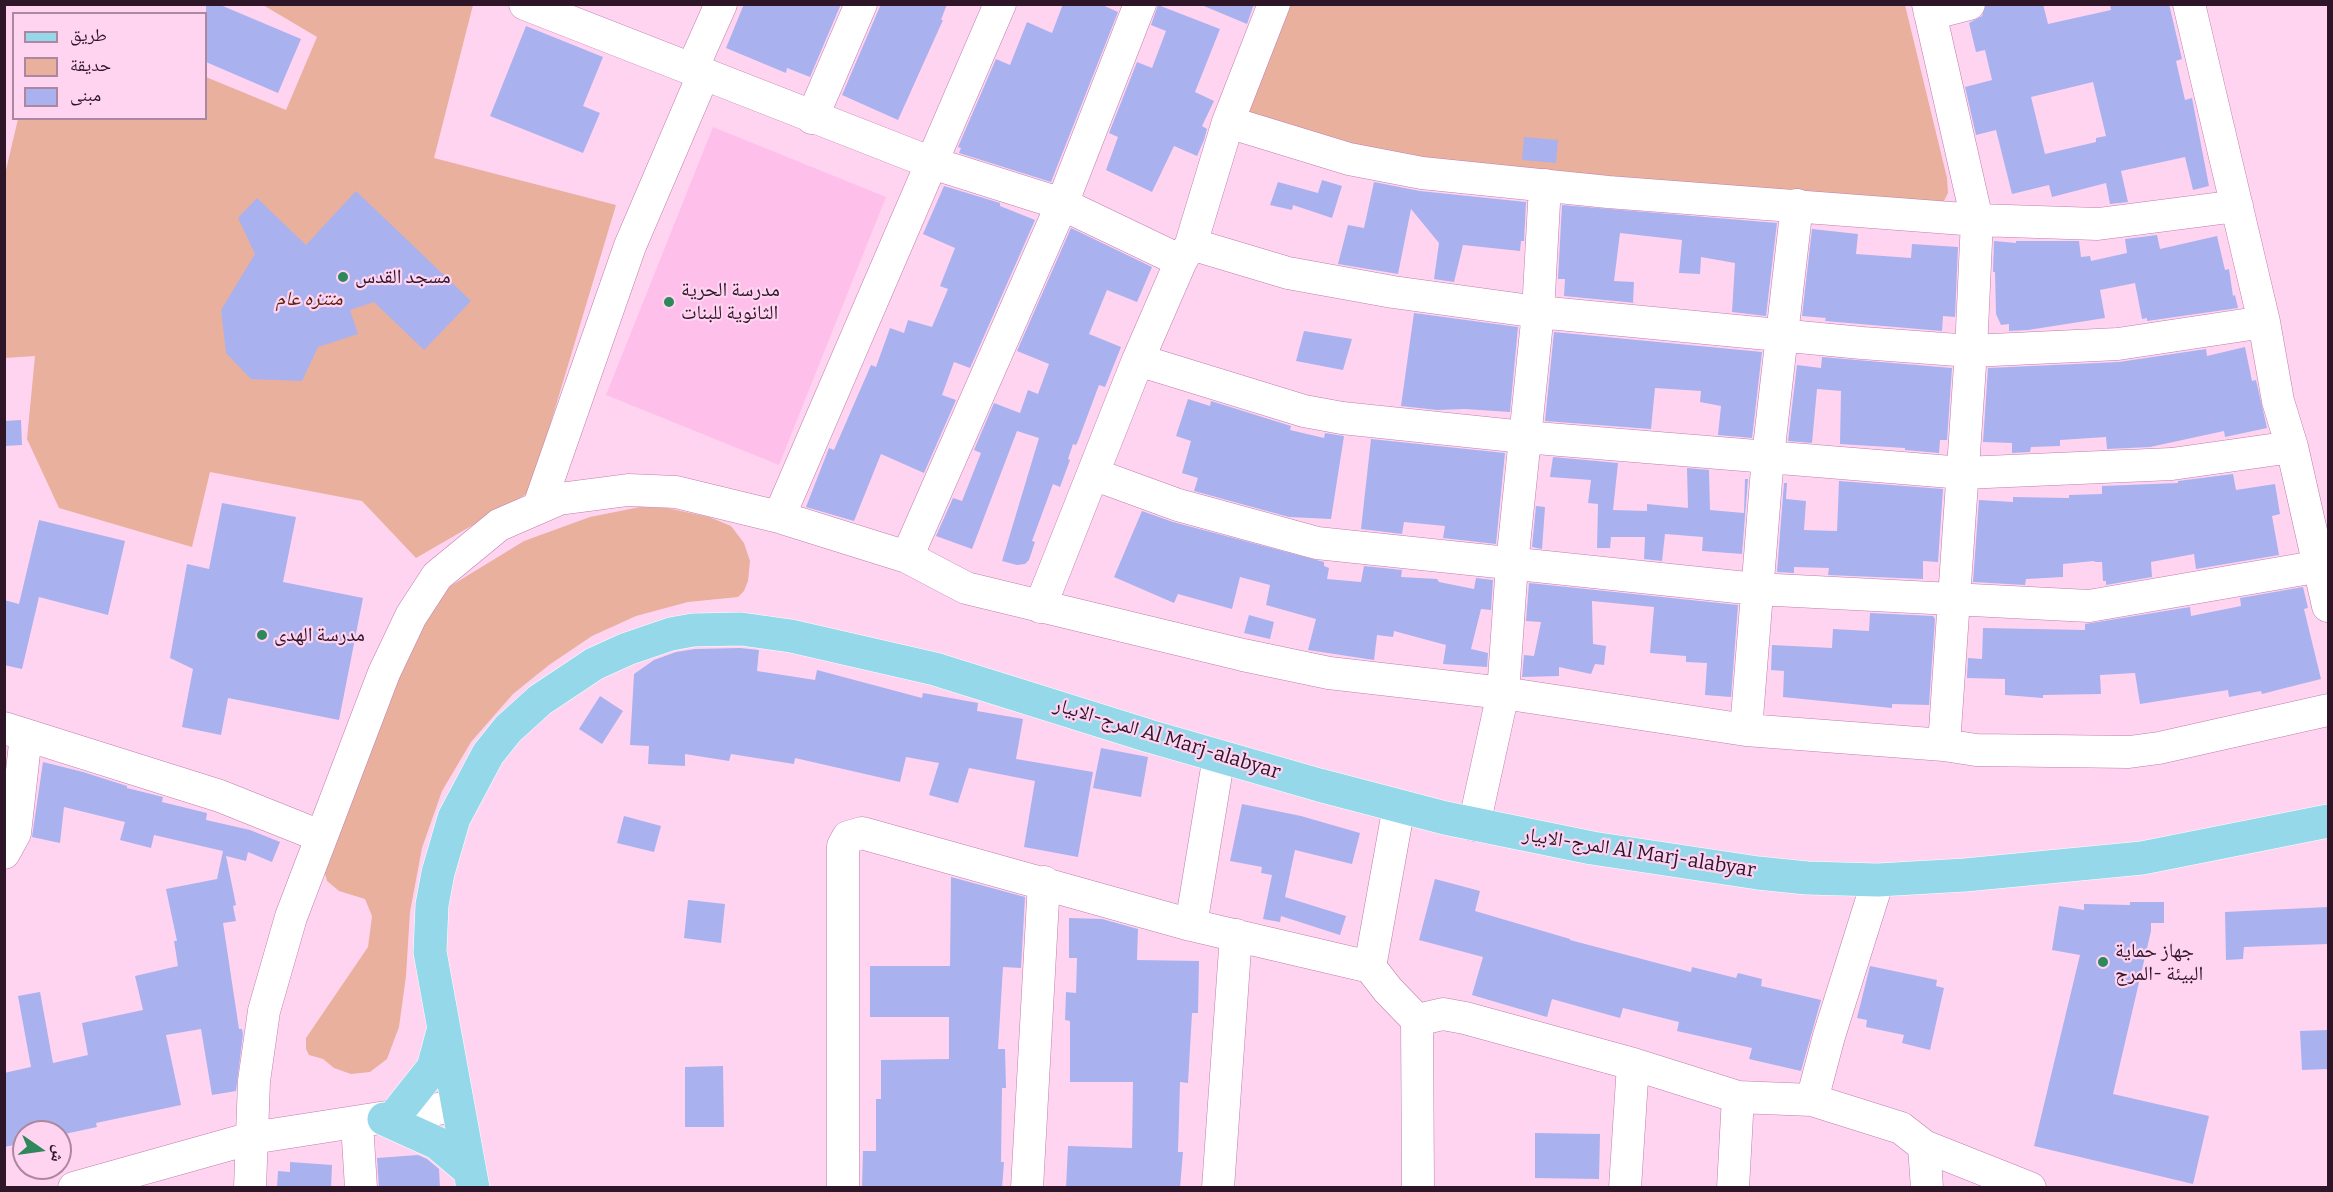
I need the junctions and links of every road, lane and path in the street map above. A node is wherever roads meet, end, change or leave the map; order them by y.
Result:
1 (525, 4) edge
2 (721, 4) edge
3 (861, 4) edge
4 (1000, 4) edge
5 (1140, 4) edge
6 (1274, 4) edge
7 (1969, 4) edge
8 (2189, 4) edge
9 (1929, 9) edge
10 (698, 71) junction
11 (812, 118) junction
12 (1227, 122) junction
13 (932, 164) junction
14 (1545, 186) junction
15 (1062, 204) junction
16 (1797, 205) junction
17 (2237, 206) junction
18 (1977, 220) junction
19 (1186, 253) junction
20 (1538, 312) junction
21 (2264, 322) junction
22 (1781, 335) junction
23 (1971, 351) junction
24 (1138, 360) junction
25 (1524, 437) junction
26 (2292, 447) junction
27 (1768, 456) junction
28 (1963, 473) junction
29 (1093, 474) junction
30 (539, 506) junction
31 (778, 517) junction
32 (907, 557) junction
33 (1512, 564) junction
34 (2321, 566) junction
35 (1756, 589) junction
36 (1955, 600) junction
37 (2328, 606) edge
38 (1040, 607) junction
39 (1503, 693) junction
40 (2328, 710) edge
41 (1746, 730) junction
42 (15, 732) edge
43 (1944, 745) junction
44 (1219, 756) junction
45 (1399, 806) junction
46 (2328, 821) edge
47 (1474, 825) junction
48 (320, 836) junction
49 (4, 853) edge
50 (1878, 880) junction
51 (1044, 882) junction
52 (1191, 925) junction
53 (1236, 935) junction
54 (1370, 967) junction
55 (1417, 1020) junction
56 (444, 1030) junction
57 (1634, 1064) junction
58 (1738, 1097) junction
59 (1812, 1100) junction
60 (457, 1106) junction
61 (378, 1120) junction
62 (252, 1138) junction
63 (1924, 1146) junction
64 (472, 1180) edge
65 (74, 1188) edge
66 (250, 1188) edge
67 (361, 1188) edge
68 (843, 1188) edge
69 (1027, 1188) edge
70 (1218, 1188) edge
71 (1418, 1188) edge
72 (1625, 1188) edge
73 (1733, 1188) edge
74 (1927, 1188) edge
75 (2030, 1188) edge

1 - 10 street
2 - 10 street
3 - 11 street
4 - 13 street
5 - 15 street
6 - 12 street
7 - 9 street
8 - 17 street
9 - 18 street
10 - 11 street
10 - 30 street
11 - 13 street
12 - 14 street
12 - 19 street
13 - 15 street
13 - 31 street
14 - 16 street
14 - 20 street
15 - 19 street
15 - 32 street
16 - 18 street
16 - 22 street
17 - 18 street
17 - 21 street
18 - 23 street
19 - 20 street
19 - 24 street
20 - 22 street
20 - 25 street
21 - 23 street
21 - 26 street
22 - 23 street
22 - 27 street
23 - 28 street
24 - 25 street
24 - 29 street
25 - 27 street
25 - 33 street
26 - 28 street
26 - 34 street
27 - 28 street
27 - 35 street
28 - 36 street
29 - 33 street
29 - 38 street
30 - 31 street
30 - 48 street
31 - 32 street
32 - 38 street
33 - 35 street
33 - 39 street
34 - 36 street
34 - 37 street
35 - 36 street
35 - 41 street
36 - 43 street
38 - 39 street
39 - 41 street
39 - 47 street
40 - 43 street
41 - 43 street
42 - 48 street
42 - 49 street
44 - 45 main road, المرج-الابيار Al Marj-alabyar
44 - 52 street
44 - 56 main road, المرج-الابيار Al Marj-alabyar
45 - 47 main road, المرج-الابيار Al Marj-alabyar
45 - 54 street
46 - 50 main road, المرج-الابيار Al Marj-alabyar
47 - 50 main road, المرج-الابيار Al Marj-alabyar
48 - 62 street
50 - 59 street
51 - 52 street
51 - 68 street
51 - 69 street
52 - 53 street
53 - 54 street
53 - 70 street
54 - 55 street
55 - 57 street
55 - 71 street
56 - 60 main road, المرج-الابيار Al Marj-alabyar
56 - 61 main road
57 - 58 street
57 - 72 street
58 - 59 street
58 - 73 street
59 - 63 street
60 - 61 street
60 - 64 main road, المرج-الابيار Al Marj-alabyar
61 - 62 street
61 - 64 main road
61 - 67 street
62 - 65 street
62 - 66 street
63 - 74 street
63 - 75 street

